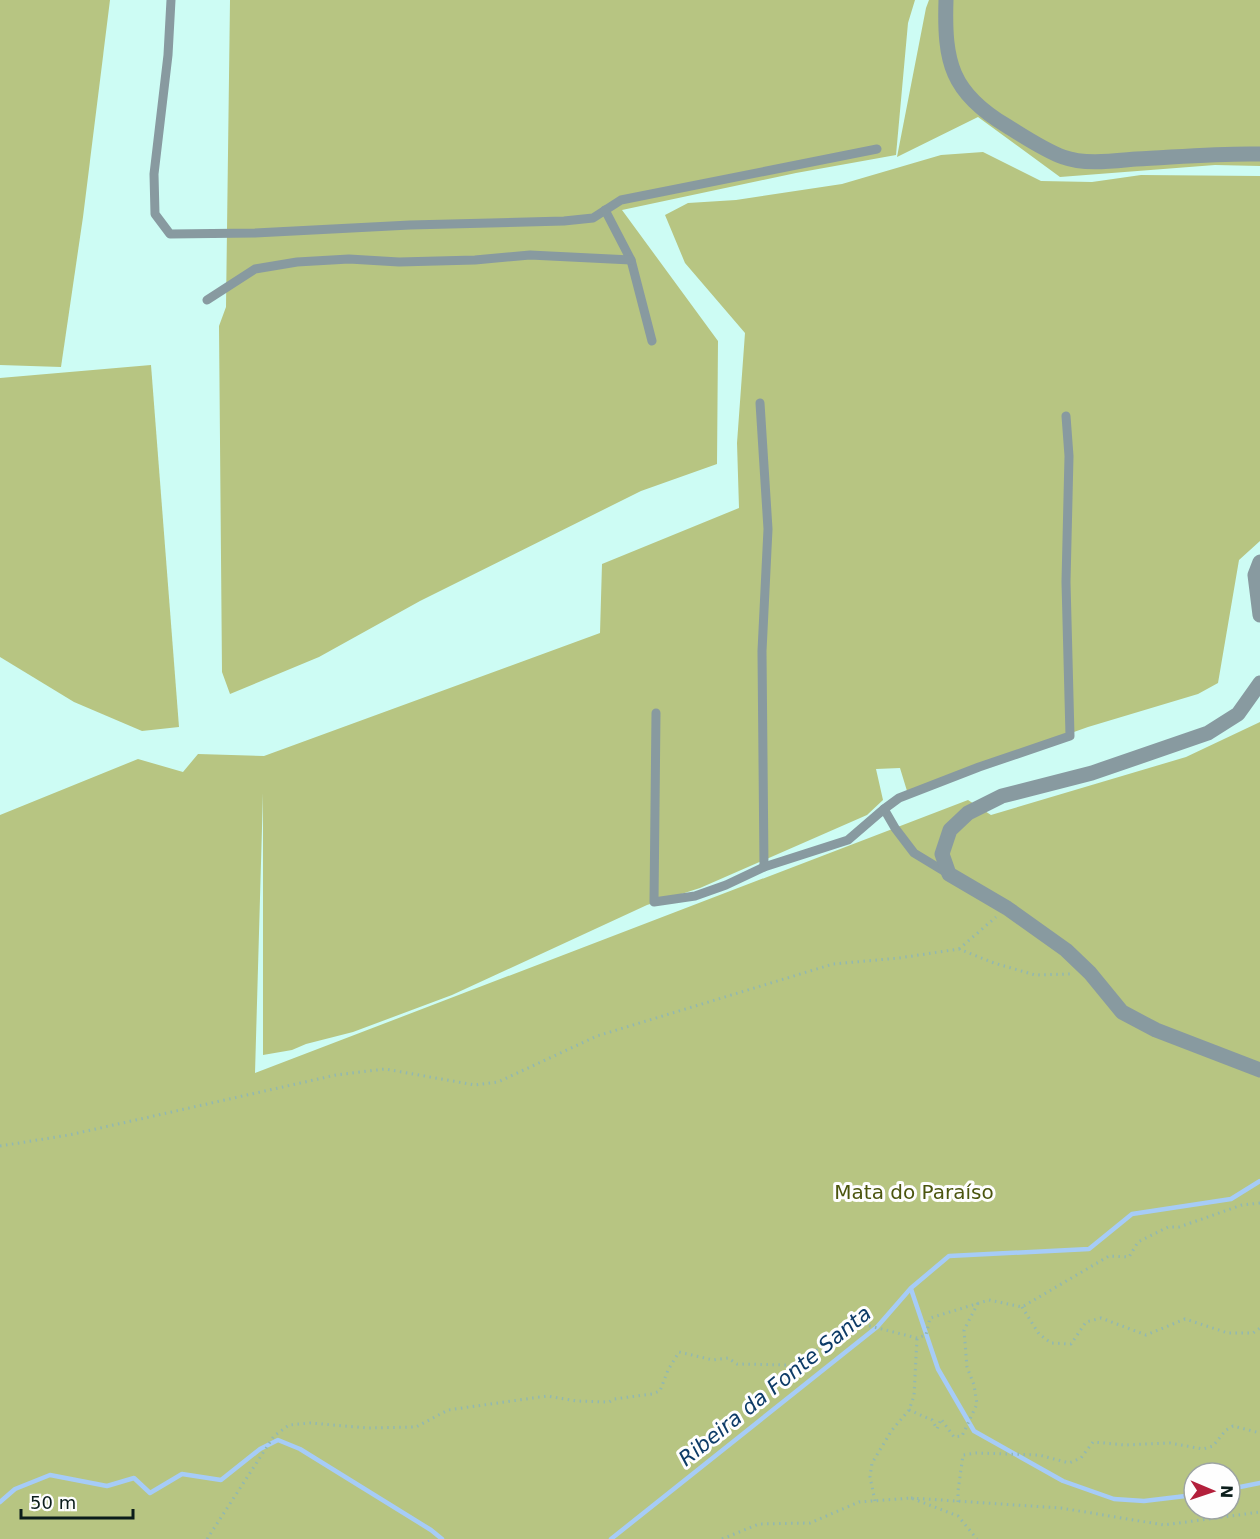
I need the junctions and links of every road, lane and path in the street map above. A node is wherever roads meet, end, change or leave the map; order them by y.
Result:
1 (171, 0) edge
2 (945, 0) edge
3 (877, 149) dead end
4 (1260, 154) edge
5 (604, 210) junction
6 (631, 260) junction
7 (207, 300) dead end
8 (652, 341) dead end
9 (760, 404) dead end
10 (1066, 416) dead end
11 (1260, 562) edge
12 (1260, 615) edge
13 (1260, 683) edge
14 (656, 713) dead end
15 (884, 809) junction
16 (764, 867) junction
17 (949, 874) junction
18 (1007, 908) junction
19 (959, 949) junction
20 (1090, 974) junction
21 (1260, 1070) edge
22 (0, 1146) edge
23 (1260, 1203) edge
24 (978, 1303) junction
25 (1022, 1306) junction
26 (1260, 1329) edge
27 (917, 1338) junction
28 (909, 1410) junction
29 (1260, 1434) edge
30 (911, 1498) junction
31 (875, 1501) junction
32 (958, 1502) junction
33 (1260, 1512) edge
34 (207, 1539) edge
35 (722, 1539) edge
36 (977, 1539) edge

1 - 5 lane
2 - 4 street
3 - 5 lane
5 - 6 lane
6 - 7 lane
6 - 8 lane
9 - 16 lane
10 - 15 lane
11 - 12 street
13 - 17 street
14 - 16 lane
15 - 16 lane
15 - 17 lane
17 - 18 street
18 - 19 path
18 - 20 street
19 - 20 path
19 - 22 path
20 - 21 street
23 - 25 path
24 - 25 path
24 - 27 path
24 - 28 path
25 - 26 path
27 - 28 path
27 - 34 path
28 - 31 path
29 - 32 path
30 - 31 path
30 - 32 path
30 - 36 path
31 - 35 path
32 - 33 path

